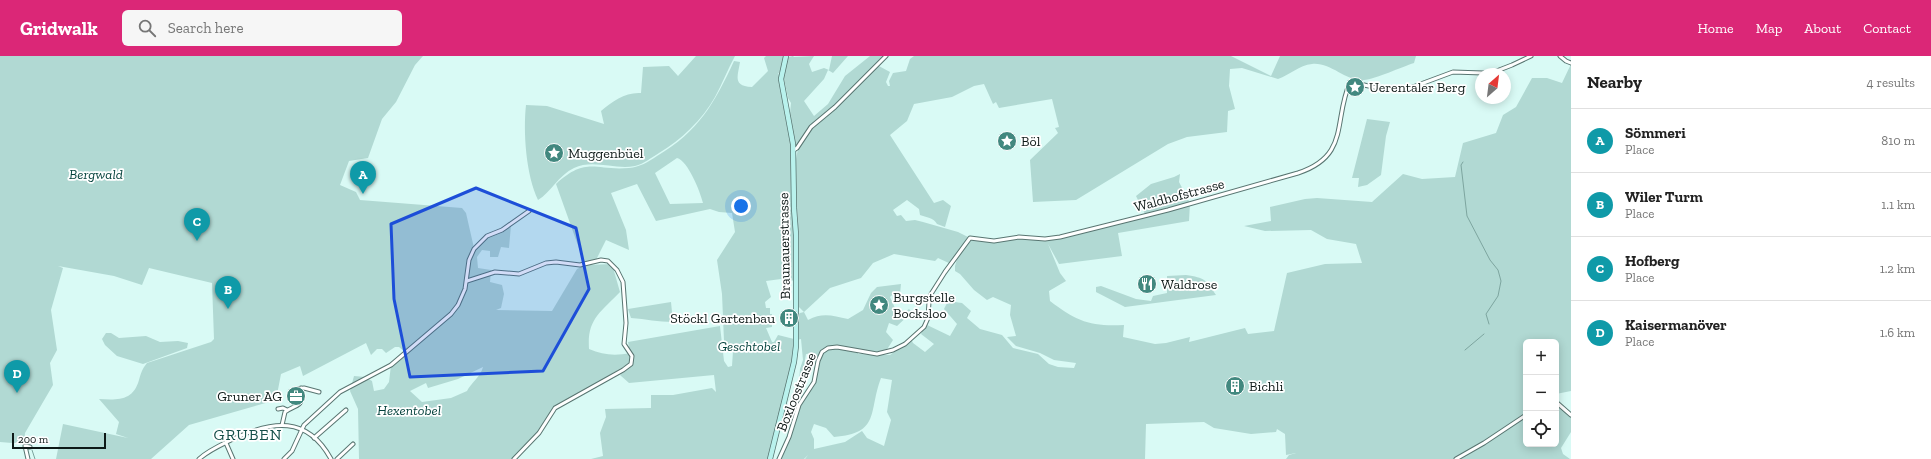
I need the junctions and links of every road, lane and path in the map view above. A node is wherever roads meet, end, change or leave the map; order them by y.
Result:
1 (786, 56) edge
2 (886, 56) edge
3 (1531, 56) edge
4 (1560, 56) edge
5 (1571, 63) edge
6 (794, 150) junction
7 (529, 211) dead end
8 (970, 238) joint
9 (467, 280) junction
10 (319, 392) dead end
11 (1559, 405) edge
12 (278, 409) dead end
13 (287, 410) junction
14 (346, 410) dead end
15 (1571, 415) edge
16 (1523, 417) edge
17 (282, 425) junction
18 (301, 429) junction
19 (314, 438) junction
20 (226, 443) junction
21 (353, 444) dead end
22 (30, 447) dead end
23 (28, 459) edge
24 (198, 459) edge
25 (233, 459) edge
26 (284, 459) edge
27 (331, 459) edge
28 (337, 459) edge
29 (514, 459) edge
30 (770, 459) edge
31 (779, 459) edge
32 (1456, 459) edge

1 - 6 street, Braunauerstrasse
2 - 6 street
3 - 8 street, Waldhofstrasse
4 - 5 street
6 - 30 street, Braunauerstrasse
7 - 9 street
8 - 31 street, Boxloostrasse
9 - 18 street
9 - 29 street
10 - 13 street
11 - 15 street
12 - 13 street
13 - 17 street
14 - 19 street
16 - 32 street
17 - 18 street
17 - 20 street
18 - 19 street
18 - 26 street
19 - 27 street
20 - 24 street
20 - 25 street
21 - 28 street
22 - 23 street

